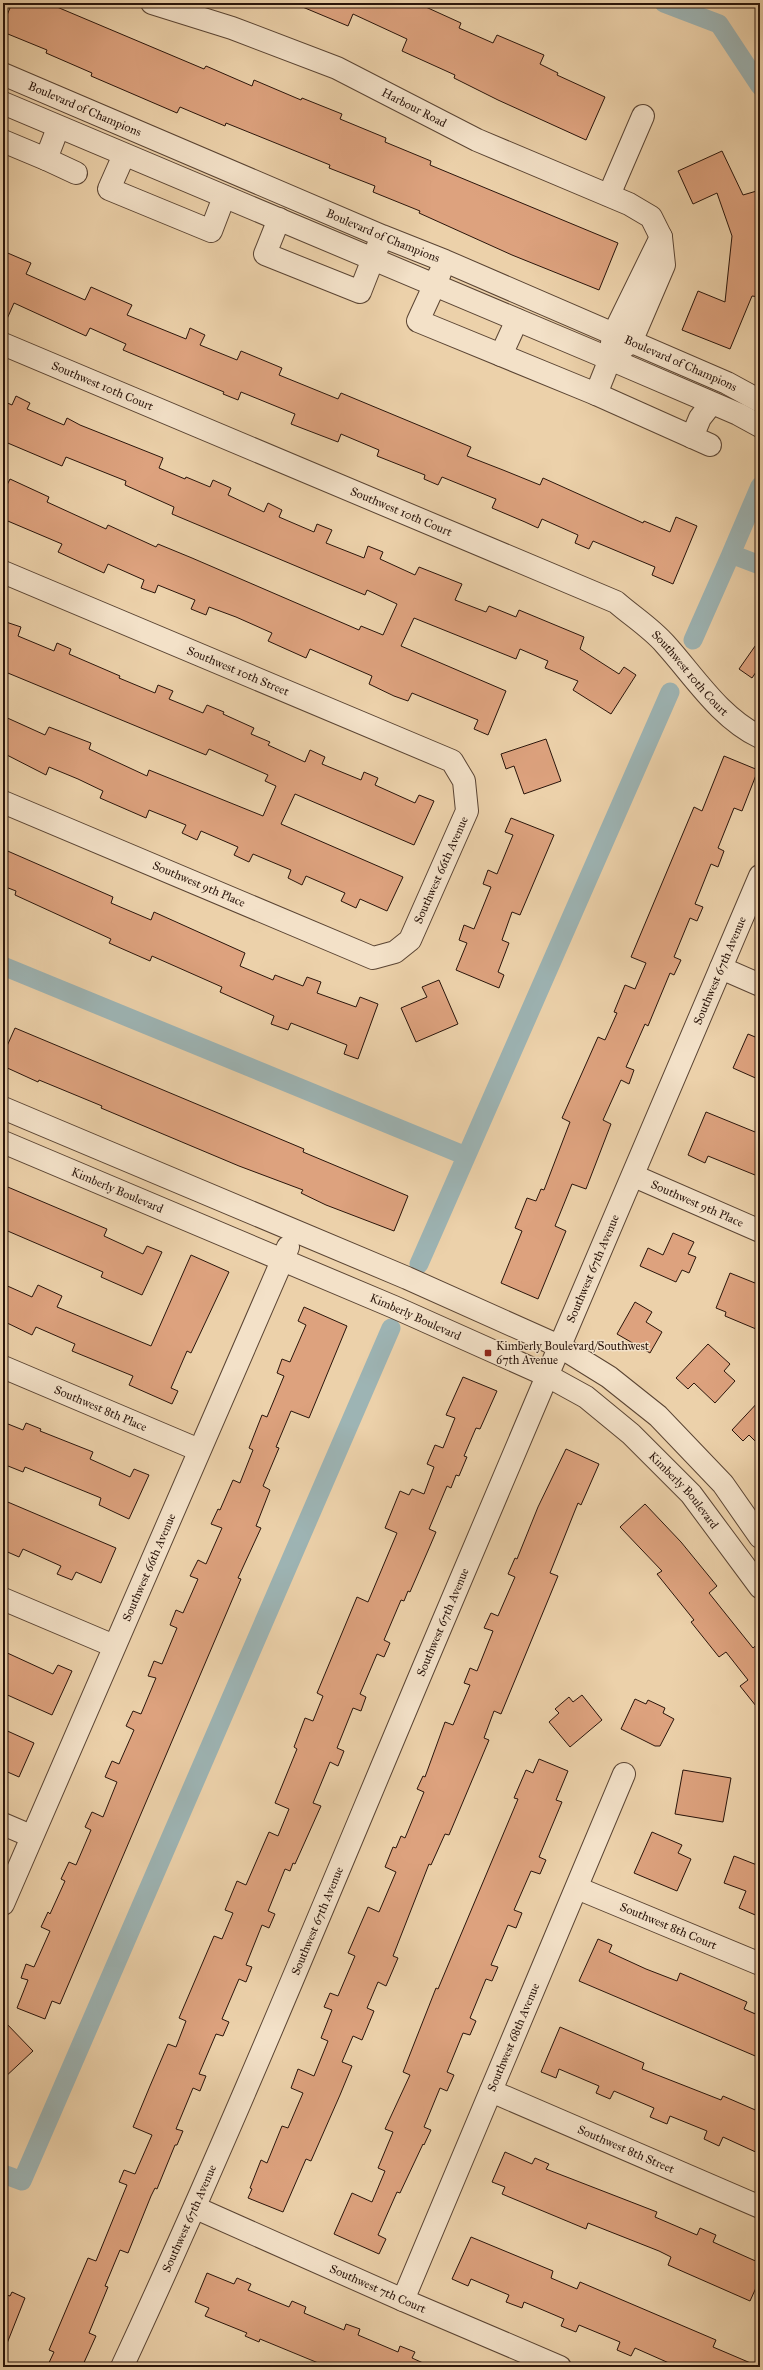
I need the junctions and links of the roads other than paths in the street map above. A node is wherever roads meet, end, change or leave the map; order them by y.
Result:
1 (152, 3) edge
2 (3, 74) edge
3 (3, 103) edge
4 (643, 116) dead end
5 (58, 128) junction
6 (3, 141) edge
7 (124, 155) junction
8 (46, 159) junction
9 (76, 173) dead end
10 (609, 195) junction
11 (224, 197) junction
12 (279, 219) junction
13 (382, 236) junction
14 (373, 259) junction
15 (445, 261) junction
16 (434, 286) junction
17 (517, 320) junction
18 (622, 339) junction
19 (3, 344) edge
20 (501, 355) junction
21 (610, 359) junction
22 (596, 394) junction
23 (760, 401) edge
24 (711, 404) junction
25 (760, 426) edge
26 (3, 572) edge
27 (760, 737) edge
28 (464, 781) joint
29 (3, 802) edge
30 (760, 876) edge
31 (395, 952) joint
32 (721, 968) junction
33 (760, 985) edge
34 (3, 1108) edge
35 (3, 1142) edge
36 (634, 1176) junction
37 (294, 1230) junction
38 (760, 1231) edge
39 (284, 1260) junction
40 (559, 1346) junction
41 (3, 1367) edge
42 (546, 1375) junction
43 (199, 1450) junction
44 (760, 1537) edge
45 (760, 1587) edge
46 (3, 1599) edge
47 (114, 1646) junction
48 (624, 1774) dead end
49 (3, 1824) edge
50 (31, 1836) junction
51 (577, 1888) junction
52 (3, 1904) edge
53 (760, 1964) edge
54 (491, 2092) junction
55 (760, 2207) edge
56 (196, 2208) junction
57 (403, 2300) junction
58 (122, 2367) edge
59 (560, 2367) edge

1 - 10 street, Harbour Road
2 - 13 street, Boulevard of Champions
3 - 5 street, Boulevard of Champions
4 - 10 street
5 - 7 street, Boulevard of Champions
5 - 8 street
6 - 8 street
7 - 11 street, Boulevard of Champions
7 - 11 street
8 - 9 street
10 - 18 street, Harbour Road
11 - 12 street, Boulevard of Champions
12 - 14 street, Boulevard of Champions
12 - 14 street
13 - 14 street
13 - 15 street, Boulevard of Champions
14 - 16 street, Boulevard of Champions
15 - 16 street
15 - 18 street, Boulevard of Champions
16 - 17 street, Boulevard of Champions
16 - 20 street
17 - 20 street
17 - 21 street, Boulevard of Champions
18 - 21 street
18 - 23 street, Boulevard of Champions
19 - 27 street, Southwest 10th Court
20 - 22 street
21 - 22 street
21 - 24 street, Boulevard of Champions
22 - 24 street
24 - 25 street, Boulevard of Champions
26 - 28 street, Southwest 10th Street
28 - 31 street, Southwest 66th Avenue
29 - 31 street, Southwest 9th Place
30 - 32 street, Southwest 67th Avenue
32 - 33 street
32 - 36 street, Southwest 67th Avenue
34 - 37 street
35 - 39 street, Kimberly Boulevard
36 - 38 street, Southwest 9th Place
36 - 40 street, Southwest 67th Avenue
37 - 39 street, Southwest 66th Avenue
37 - 40 street
39 - 42 street, Kimberly Boulevard
39 - 43 street, Southwest 66th Avenue
40 - 42 street, Southwest 67th Avenue
40 - 44 street
41 - 43 street, Southwest 8th Place
42 - 45 street, Kimberly Boulevard
42 - 56 street, Southwest 67th Avenue
43 - 47 street, Southwest 66th Avenue
46 - 47 street
47 - 50 street, Southwest 66th Avenue
48 - 51 street, Southwest 68th Avenue
49 - 50 street
50 - 52 street, Southwest 66th Avenue
51 - 53 street, Southwest 8th Court
51 - 54 street, Southwest 68th Avenue
54 - 55 street, Southwest 8th Street
54 - 57 street, Southwest 68th Avenue
56 - 57 street, Southwest 7th Court
56 - 58 street, Southwest 67th Avenue
57 - 59 street, Southwest 7th Court

